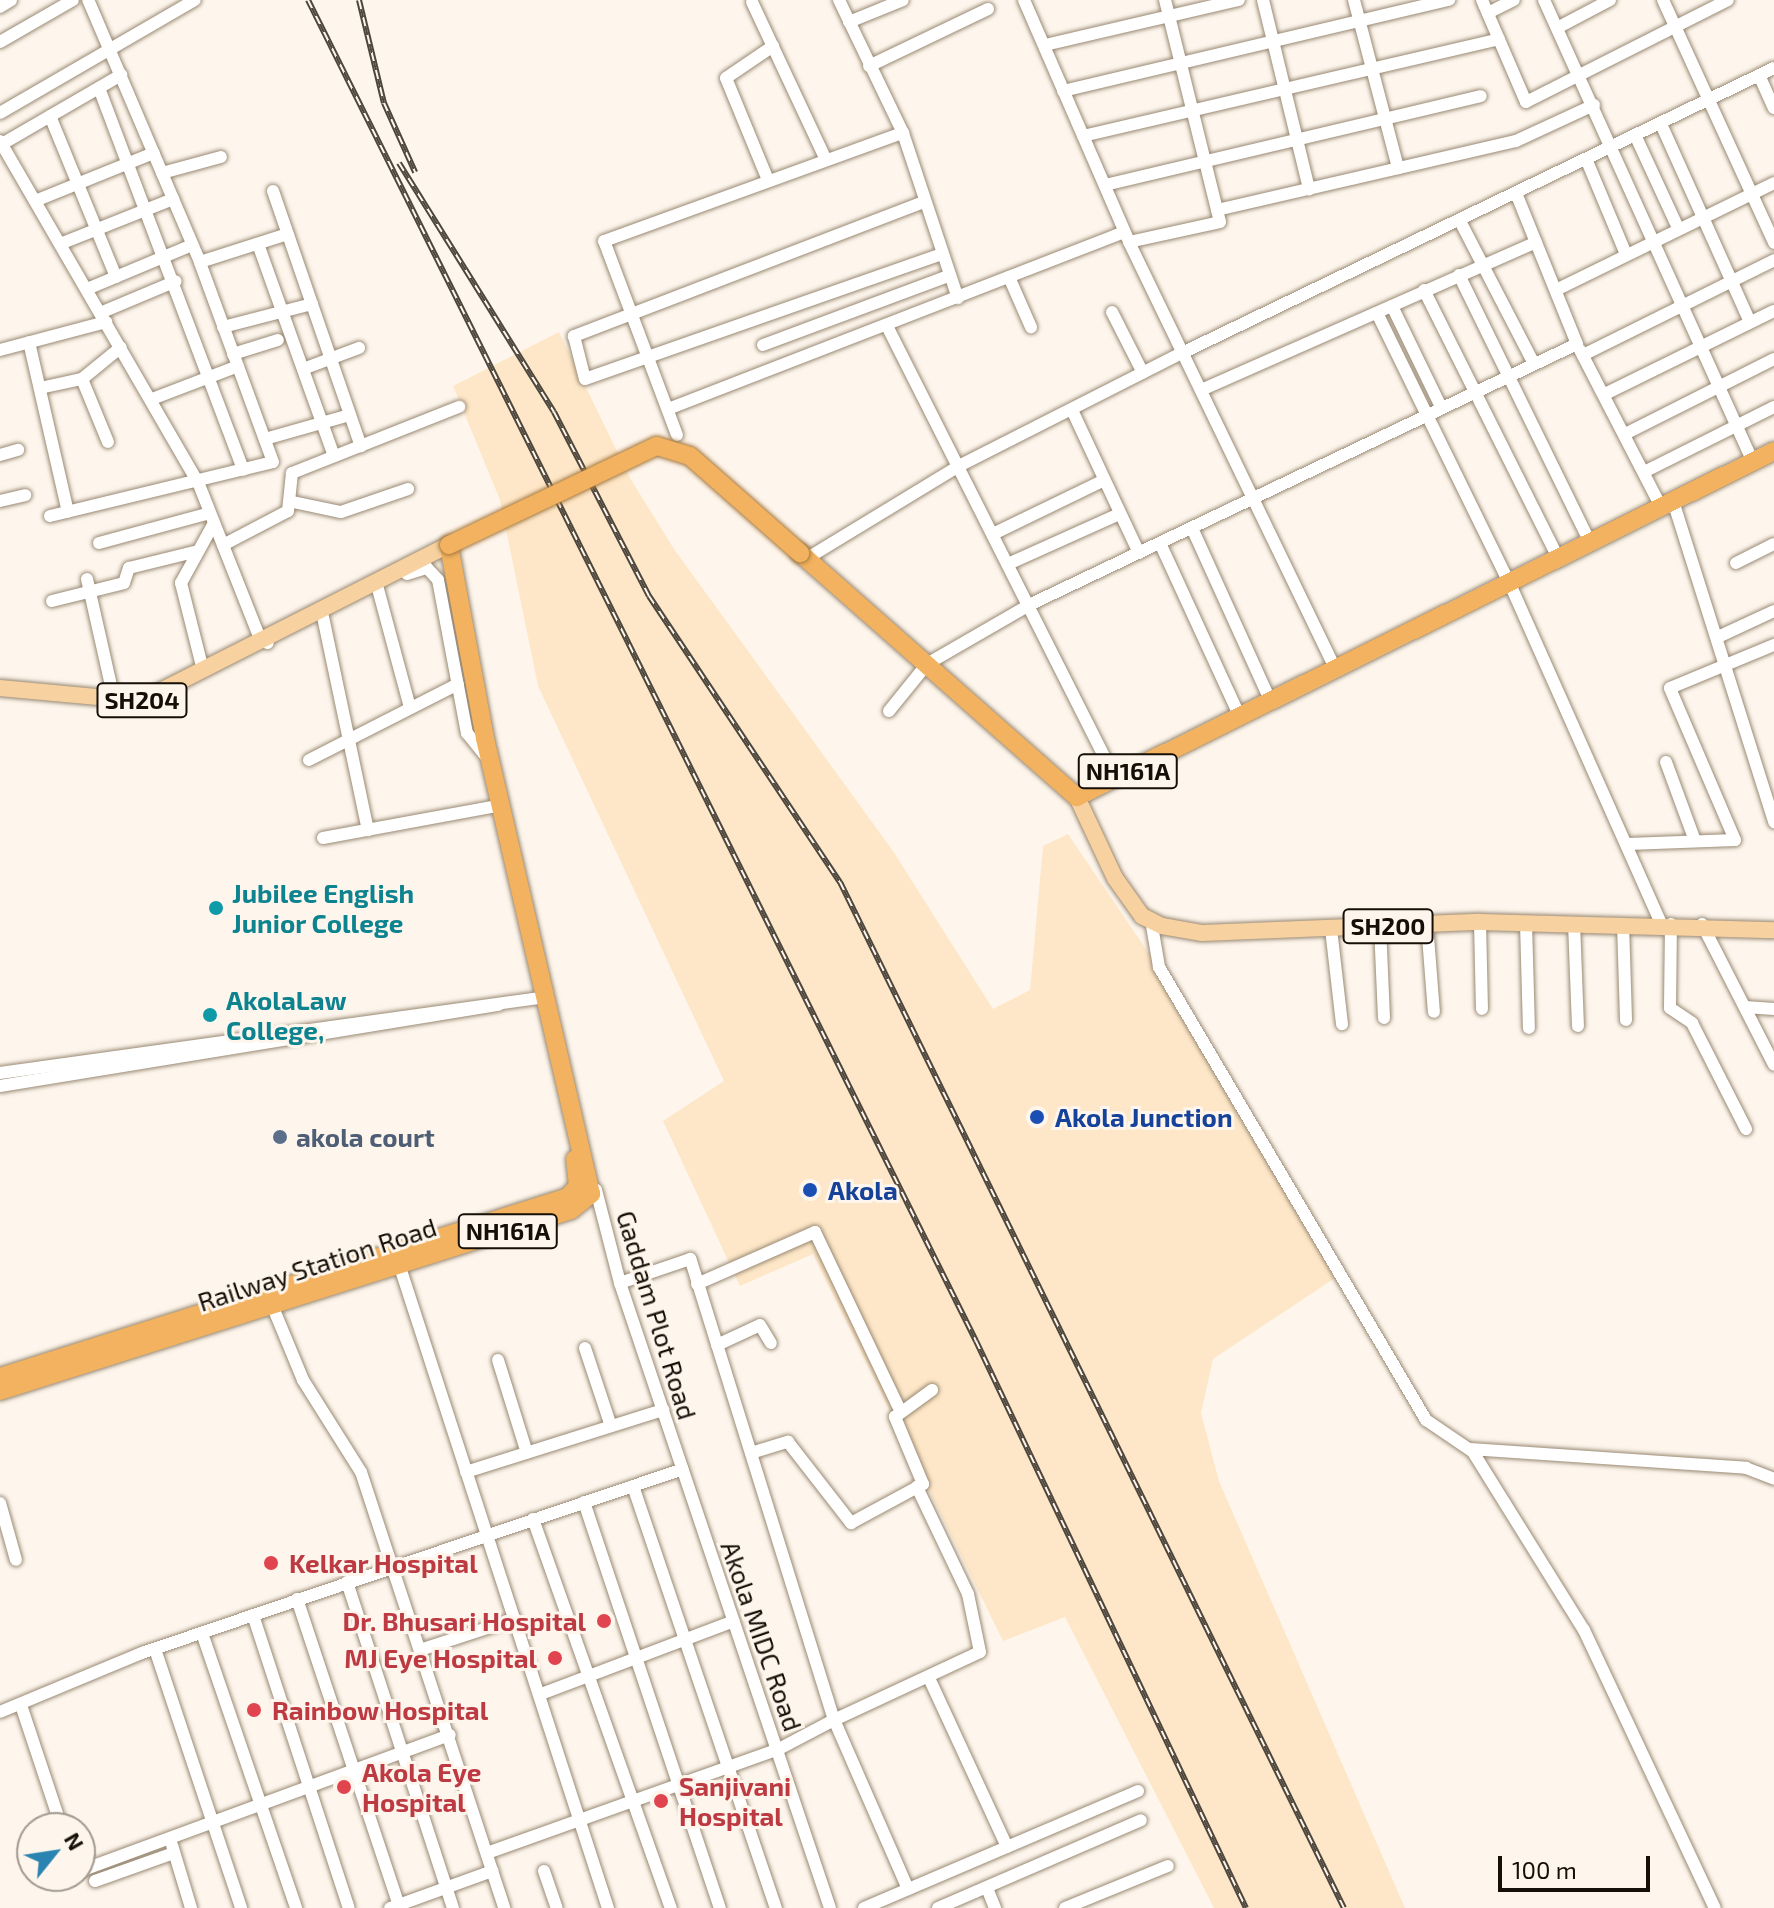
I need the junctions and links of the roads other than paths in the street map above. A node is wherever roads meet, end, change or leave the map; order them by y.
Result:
1 (11, 0) edge
2 (73, 0) edge
3 (88, 0) edge
4 (195, 0) edge
5 (839, 0) edge
6 (903, 0) edge
7 (1024, 0) edge
8 (1165, 0) edge
9 (1239, 0) edge
10 (1263, 0) edge
11 (1354, 0) edge
12 (1449, 0) edge
13 (1482, 0) edge
14 (1514, 0) edge
15 (1544, 0) edge
16 (1610, 0) edge
17 (1663, 0) edge
18 (1728, 0) edge
19 (752, 2) edge
20 (0, 7) edge
21 (988, 9) dead end
22 (1488, 13) junction
23 (1170, 16) junction
24 (1360, 21) junction
25 (849, 22) junction
26 (1557, 28) junction
27 (1676, 28) junction
28 (1499, 39) junction
29 (1273, 41) junction
30 (0, 42) edge
31 (1045, 45) junction
32 (773, 46) junction
33 (111, 49) junction
34 (1183, 64) junction
35 (869, 66) junction
36 (1774, 68) edge
37 (1373, 69) junction
38 (1582, 74) junction
39 (121, 75) junction
40 (1759, 75) junction
41 (99, 88) junction
42 (1286, 89) junction
43 (1063, 91) junction
44 (1481, 96) dead end
45 (1710, 98) junction
46 (1594, 105) junction
47 (1774, 108) edge
48 (1194, 112) junction
49 (0, 113) edge
50 (50, 116) junction
51 (1388, 119) junction
52 (1661, 124) junction
53 (903, 133) junction
54 (1083, 136) junction
55 (1636, 137) junction
56 (1299, 138) junction
57 (1, 143) edge
58 (1611, 150) junction
59 (154, 153) junction
60 (221, 157) dead end
61 (1205, 159) junction
62 (826, 160) junction
63 (1587, 161) junction
64 (129, 163) junction
65 (1398, 168) junction
66 (162, 173) junction
67 (768, 180) junction
68 (1774, 183) edge
69 (74, 184) junction
70 (1105, 185) junction
71 (1309, 189) junction
72 (273, 191) dead end
73 (1516, 193) junction
74 (1750, 193) junction
75 (173, 199) junction
76 (35, 201) junction
77 (921, 203) junction
78 (147, 209) junction
79 (1217, 210) junction
80 (1701, 215) junction
81 (1460, 221) junction
82 (1678, 228) junction
83 (92, 231) junction
84 (288, 234) junction
85 (1126, 237) junction
86 (1651, 238) junction
87 (1536, 242) junction
88 (1774, 243) edge
89 (60, 244) junction
90 (258, 244) junction
91 (192, 245) junction
92 (1625, 252) junction
93 (941, 254) junction
94 (166, 256) junction
95 (1774, 260) edge
96 (200, 262) junction
97 (1483, 266) junction
98 (1459, 275) junction
99 (949, 276) junction
100 (116, 277) junction
101 (1009, 277) junction
102 (176, 281) junction
103 (1730, 284) junction
104 (87, 289) junction
105 (1424, 290) junction
106 (1556, 290) junction
107 (958, 298) junction
108 (312, 304) junction
109 (1392, 306) junction
110 (1680, 307) junction
111 (1774, 311) edge
112 (630, 312) junction
113 (1112, 312) dead end
114 (1377, 313) junction
115 (284, 314) junction
116 (103, 318) junction
117 (1750, 322) junction
118 (887, 326) junction
119 (223, 327) junction
120 (1031, 327) dead end
121 (278, 340) dead end
122 (29, 342) junction
123 (763, 345) dead end
124 (121, 347) junction
125 (1699, 347) junction
126 (359, 348) dead end
127 (1580, 349) junction
128 (0, 350) edge
129 (1182, 353) junction
130 (648, 357) junction
131 (331, 359) junction
132 (1774, 359) edge
133 (236, 360) junction
134 (1534, 364) junction
135 (303, 369) junction
136 (1143, 373) junction
137 (1510, 376) junction
138 (209, 377) junction
139 (82, 379) junction
140 (1718, 387) junction
141 (40, 388) junction
142 (1201, 390) junction
143 (1475, 393) junction
144 (1605, 394) junction
145 (152, 399) junction
146 (459, 407) dead end
147 (1441, 407) junction
148 (1774, 407) edge
149 (668, 409) junction
150 (1072, 410) junction
151 (1427, 413) junction
152 (350, 415) junction
153 (323, 424) junction
154 (1736, 426) junction
155 (1625, 434) junction
156 (677, 435) dead end
157 (265, 439) junction
158 (108, 442) dead end
159 (361, 446) junction
160 (18, 450) dead end
161 (1774, 451) edge
162 (0, 455) edge
163 (334, 456) junction
164 (273, 462) junction
165 (1753, 462) junction
166 (959, 466) junction
167 (243, 470) junction
168 (1644, 472) junction
169 (290, 474) junction
170 (1104, 480) junction
171 (198, 482) junction
172 (408, 489) dead end
173 (25, 495) dead end
174 (1251, 500) junction
175 (0, 501) edge
176 (293, 502) junction
177 (1667, 504) junction
178 (68, 512) junction
179 (1119, 514) junction
180 (50, 516) dead end
181 (212, 518) junction
182 (1192, 528) junction
183 (993, 534) junction
184 (1590, 542) junction
185 (99, 543) dead end
186 (1160, 543) junction
187 (1774, 544) edge
188 (223, 545) junction
189 (449, 545) junction
190 (194, 552) junction
191 (1139, 553) junction
192 (803, 556) junction
193 (1558, 558) junction
194 (1736, 563) dead end
195 (1008, 564) junction
196 (1509, 582) junction
197 (88, 585) junction
198 (378, 589) junction
199 (52, 601) dead end
200 (1029, 605) junction
201 (1774, 611) edge
202 (323, 617) junction
203 (1718, 637) junction
204 (265, 639) junction
205 (1774, 645) edge
206 (1725, 659) junction
207 (927, 664) junction
208 (1335, 669) junction
209 (203, 670) junction
210 (458, 684) junction
211 (0, 688) edge
212 (1270, 700) junction
213 (115, 703) junction
214 (410, 708) junction
215 (889, 711) dead end
216 (1239, 715) junction
217 (352, 738) junction
218 (309, 760) dead end
219 (1666, 762) dead end
220 (490, 764) junction
221 (1115, 778) junction
222 (1077, 797) junction
223 (1771, 803) edge
224 (492, 807) junction
225 (1774, 822) edge
226 (368, 830) junction
227 (323, 838) dead end
228 (1695, 841) junction
229 (1628, 844) junction
230 (1151, 920) junction
231 (1480, 922) junction
232 (1526, 923) junction
233 (1574, 923) junction
234 (1427, 924) junction
235 (1623, 924) junction
236 (1666, 924) junction
237 (1702, 924) junction
238 (1380, 926) junction
239 (1331, 929) junction
240 (1774, 930) edge
241 (541, 998) junction
242 (1745, 1007) junction
243 (1482, 1009) dead end
244 (1774, 1009) edge
245 (1434, 1012) dead end
246 (1384, 1018) dead end
247 (1626, 1020) dead end
248 (1342, 1024) dead end
249 (1578, 1026) dead end
250 (1529, 1028) dead end
251 (1774, 1065) edge
252 (0, 1073) edge
253 (42, 1073) junction
254 (0, 1086) edge
255 (1746, 1129) dead end
256 (585, 1188) junction
257 (396, 1256) junction
258 (620, 1283) junction
259 (697, 1284) junction
260 (272, 1305) junction
261 (771, 1343) dead end
262 (717, 1345) junction
263 (585, 1348) dead end
264 (498, 1360) dead end
265 (0, 1377) edge
266 (932, 1390) dead end
267 (0, 1391) edge
268 (663, 1410) junction
269 (901, 1412) junction
270 (611, 1426) junction
271 (1470, 1449) junction
272 (527, 1453) junction
273 (751, 1453) junction
274 (683, 1469) junction
275 (466, 1472) junction
276 (1774, 1479) edge
277 (633, 1486) junction
278 (917, 1487) junction
279 (584, 1502) junction
280 (0, 1503) edge
281 (533, 1519) junction
282 (486, 1534) junction
283 (16, 1560) dead end
284 (396, 1564) junction
285 (347, 1582) junction
286 (297, 1599) junction
287 (253, 1615) junction
288 (515, 1619) junction
289 (734, 1621) junction
290 (202, 1633) junction
291 (682, 1641) junction
292 (155, 1649) junction
293 (423, 1649) junction
294 (637, 1658) junction
295 (591, 1675) junction
296 (929, 1678) junction
297 (541, 1694) junction
298 (21, 1705) junction
299 (0, 1712) edge
300 (834, 1720) junction
301 (450, 1735) junction
302 (777, 1750) junction
303 (403, 1752) junction
304 (728, 1767) junction
305 (353, 1771) junction
306 (680, 1785) junction
307 (309, 1787) junction
308 (1138, 1791) dead end
309 (635, 1801) junction
310 (261, 1804) junction
311 (57, 1812) edge
312 (581, 1820) junction
313 (1141, 1820) dead end
314 (212, 1822) junction
315 (169, 1839) junction
316 (1007, 1847) junction
317 (174, 1853) junction
318 (487, 1853) junction
319 (96, 1865) edge
320 (1168, 1866) dead end
321 (492, 1871) junction
322 (544, 1871) dead end
323 (96, 1881) edge
324 (446, 1888) junction
325 (987, 1888) junction
326 (908, 1889) junction
327 (396, 1907) edge
328 (191, 1908) edge
329 (241, 1908) edge
330 (296, 1908) edge
331 (349, 1908) edge
332 (453, 1908) edge
333 (504, 1908) edge
334 (557, 1908) edge
335 (608, 1908) edge
336 (671, 1908) edge
337 (720, 1908) edge
338 (776, 1908) edge
339 (830, 1908) edge
340 (864, 1908) edge
341 (938, 1908) edge
342 (995, 1908) edge
343 (1065, 1908) edge
344 (1715, 1908) edge

1 - 20 street
2 - 30 street
3 - 33 street
4 - 33 street
5 - 25 street
6 - 25 street
7 - 31 street
8 - 23 street
9 - 23 street
10 - 29 street
11 - 24 street
12 - 24 street
13 - 22 street
14 - 22 street
15 - 26 street
16 - 26 street
17 - 27 street
18 - 27 street
19 - 32 street
21 - 35 street
22 - 28 street
23 - 31 street
23 - 34 street
24 - 29 street
24 - 37 street
25 - 35 street
26 - 38 street
27 - 38 street
27 - 45 street
28 - 37 street
28 - 38 street
29 - 34 street
29 - 42 street
31 - 43 street
32 - 62 street
32 - 67 street
33 - 39 street
33 - 49 street
34 - 43 street
34 - 48 street
35 - 53 street
36 - 40 street
37 - 42 street
37 - 51 street
38 - 46 street
39 - 41 street
39 - 59 street
40 - 45 street
40 - 47 street
41 - 50 street
41 - 64 street
42 - 48 street
42 - 56 street
43 - 54 street
44 - 51 street
45 - 52 street
45 - 74 street
46 - 58 street
46 - 65 street
48 - 54 street
48 - 61 street
50 - 57 street
50 - 69 street
51 - 56 street
51 - 65 street
52 - 55 street
52 - 80 street
53 - 62 street
53 - 77 street
54 - 70 street
55 - 58 street
55 - 82 street
56 - 61 street
56 - 71 street
57 - 76 street
58 - 63 street
58 - 86 street
59 - 64 street
59 - 66 street
60 - 66 street
61 - 70 street
61 - 79 street
62 - 67 street
63 - 73 street
63 - 92 street
64 - 69 street
64 - 78 street
65 - 71 street
66 - 75 street
67 - 112 street
68 - 74 street
69 - 76 street
69 - 83 street
70 - 85 street
71 - 79 street
72 - 84 street
73 - 81 street
73 - 87 street
74 - 80 street
74 - 88 street
75 - 78 street
75 - 91 street
76 - 89 street
77 - 93 street
77 - 112 street
78 - 83 street
78 - 94 street
79 - 85 street
80 - 82 street
80 - 103 street
81 - 97 street
81 - 129 street
82 - 86 street
83 - 89 street
83 - 100 street
84 - 90 street
84 - 108 street
85 - 101 street
85 - 129 street
86 - 92 street
86 - 110 street
87 - 97 street
87 - 106 street
89 - 104 street
90 - 96 street
90 - 115 street
91 - 94 street
91 - 96 street
92 - 106 street
93 - 99 street
93 - 130 street
94 - 100 street
94 - 102 street
95 - 103 street
96 - 119 street
97 - 98 street
97 - 134 street
98 - 105 street
98 - 137 street
99 - 107 street
99 - 123 street
100 - 104 street
101 - 107 street
101 - 120 street
102 - 116 street
102 - 138 street
103 - 110 street
103 - 117 street
104 - 116 street
105 - 109 street
105 - 143 street
106 - 127 street
107 - 118 street
108 - 115 street
108 - 131 street
109 - 114 street
109 - 147 street
110 - 125 street
110 - 127 street
111 - 117 street
112 - 130 street
112 - 130 street
113 - 136 street
114 - 142 street
114 - 151 street
115 - 119 street
115 - 135 street
116 - 122 street
116 - 124 street
117 - 125 street
118 - 149 street
118 - 166 street
119 - 133 street
121 - 133 street
122 - 128 street
122 - 141 street
124 - 139 street
124 - 145 street
125 - 140 street
125 - 144 street
126 - 131 street
127 - 134 street
127 - 144 street
129 - 136 street
129 - 142 street
130 - 149 street
131 - 135 street
131 - 152 street
132 - 140 street
133 - 138 street
133 - 157 street
134 - 137 street
135 - 153 street
136 - 150 street
137 - 143 street
137 - 184 street
138 - 145 street
138 - 167 street
139 - 141 street
139 - 158 street
140 - 154 street
140 - 155 street
141 - 178 street
142 - 174 street
143 - 147 street
143 - 193 street
144 - 155 street
145 - 171 street
146 - 159 street
147 - 151 street
148 - 154 street
149 - 156 street
150 - 166 street
150 - 170 street
151 - 174 street
151 - 196 street
152 - 153 street
152 - 159 street
153 - 157 street
153 - 163 street
154 - 165 street
154 - 168 street
155 - 168 street
157 - 164 street
159 - 163 street
160 - 162 street
161 - 165 highway, NH161A
163 - 169 street
164 - 167 street
164 - 169 street
165 - 177 highway, NH161A
166 - 183 street
166 - 192 street
167 - 171 street
168 - 177 street
169 - 176 street
170 - 179 street
170 - 183 street
171 - 178 street
171 - 181 street
172 - 176 street
173 - 175 street
174 - 182 street
174 - 208 street
176 - 188 street
177 - 184 highway, NH161A
177 - 203 street
178 - 180 street
179 - 191 street
179 - 195 street
181 - 185 street
181 - 188 street
181 - 190 street
182 - 186 street
182 - 212 street
183 - 195 street
184 - 193 highway, NH161A
186 - 191 street
186 - 216 street
187 - 194 street
188 - 204 street
189 - 192 highway, NH161A, bridge
189 - 204 main road, SH204
189 - 220 highway, NH161A
190 - 197 street
190 - 209 street
191 - 200 street
192 - 207 highway, NH161A
193 - 196 highway, NH161A
195 - 200 street
196 - 208 highway, NH161A
196 - 229 street
197 - 199 street
197 - 213 street
198 - 202 street
198 - 210 street
198 - 214 street
200 - 207 street
200 - 221 street
201 - 203 street
202 - 204 street
202 - 217 street
203 - 206 street
204 - 209 main road, SH204
205 - 206 street
206 - 223 street
206 - 228 street
207 - 215 street
207 - 222 highway, NH161A
208 - 212 highway, NH161A
209 - 213 main road, SH204
210 - 214 street
210 - 220 street
211 - 213 main road, SH204
212 - 216 highway, NH161A
214 - 217 street
216 - 221 highway, NH161A
217 - 218 street
217 - 226 street
219 - 228 street
220 - 224 highway, NH161A
220 - 241 highway, NH161A
221 - 222 highway, NH161A
222 - 230 main road
223 - 225 street
224 - 226 street
224 - 241 highway, NH161A
226 - 227 street
228 - 229 street
229 - 236 street
230 - 239 main road, SH200
230 - 271 street
231 - 232 main road, SH200
231 - 234 main road, SH200
231 - 243 street
232 - 233 main road, SH200
232 - 250 street
233 - 235 main road, SH200
233 - 249 street
234 - 238 main road, SH200
234 - 245 street
235 - 236 main road, SH200
235 - 247 street
236 - 237 main road, SH200
236 - 255 street
237 - 240 main road, SH200
237 - 242 street
238 - 239 main road, SH200
238 - 246 street
239 - 248 street
241 - 253 street
241 - 256 highway, NH161A
242 - 244 street
242 - 251 street
252 - 253 street
253 - 254 street
256 - 257 highway, Railway Station Road / NH161A
256 - 258 street, Gaddam Plot Road
257 - 260 highway, Railway Station Road / NH161A
257 - 265 highway, Railway Station Road / NH161A
257 - 275 street
258 - 259 street
258 - 268 street, Gaddam Plot Road
259 - 262 street
259 - 269 street
260 - 267 highway, Railway Station Road / NH161A
260 - 284 street
261 - 262 street
262 - 273 street
263 - 270 street
264 - 272 street
266 - 269 street
268 - 270 street
268 - 274 street, Gaddam Plot Road
269 - 278 street
270 - 272 street
271 - 276 street
271 - 344 street
272 - 275 street
273 - 278 street
273 - 300 street
274 - 277 street
274 - 289 street, Akola MIDC Road
275 - 282 street
277 - 279 street
277 - 291 street
278 - 296 street
279 - 281 street
279 - 294 street
280 - 283 street
281 - 282 street
281 - 295 street
282 - 284 street
282 - 288 street
284 - 285 street
284 - 293 street
285 - 286 street
285 - 303 street
286 - 287 street
286 - 305 street
287 - 290 street
287 - 307 street
288 - 293 street
288 - 297 street
289 - 291 street
289 - 302 street, Akola MIDC Road
290 - 292 street
290 - 310 street
291 - 294 street
291 - 304 street
292 - 298 street
292 - 314 street
293 - 301 street
294 - 295 street
294 - 306 street
295 - 297 street
295 - 309 street
296 - 300 street
296 - 316 street
297 - 312 street
298 - 299 street
298 - 311 street
300 - 302 street
300 - 326 street
301 - 303 street
301 - 318 street
302 - 304 street
302 - 339 street, Akola MIDC Road
303 - 305 street
303 - 324 street
304 - 306 street
304 - 338 street
305 - 307 street
305 - 327 street
306 - 309 street
306 - 337 street
307 - 310 street
307 - 331 street
308 - 316 street
309 - 312 street
309 - 336 street
310 - 314 street
310 - 330 street
312 - 318 street
312 - 335 street
313 - 325 street
314 - 315 street
314 - 329 street
315 - 317 street
315 - 319 street
316 - 326 street
317 - 323 street
317 - 328 street
318 - 321 street
320 - 343 street
321 - 324 street
321 - 333 street
322 - 334 street
324 - 327 street
324 - 332 street
325 - 341 street
325 - 342 street
326 - 340 street

